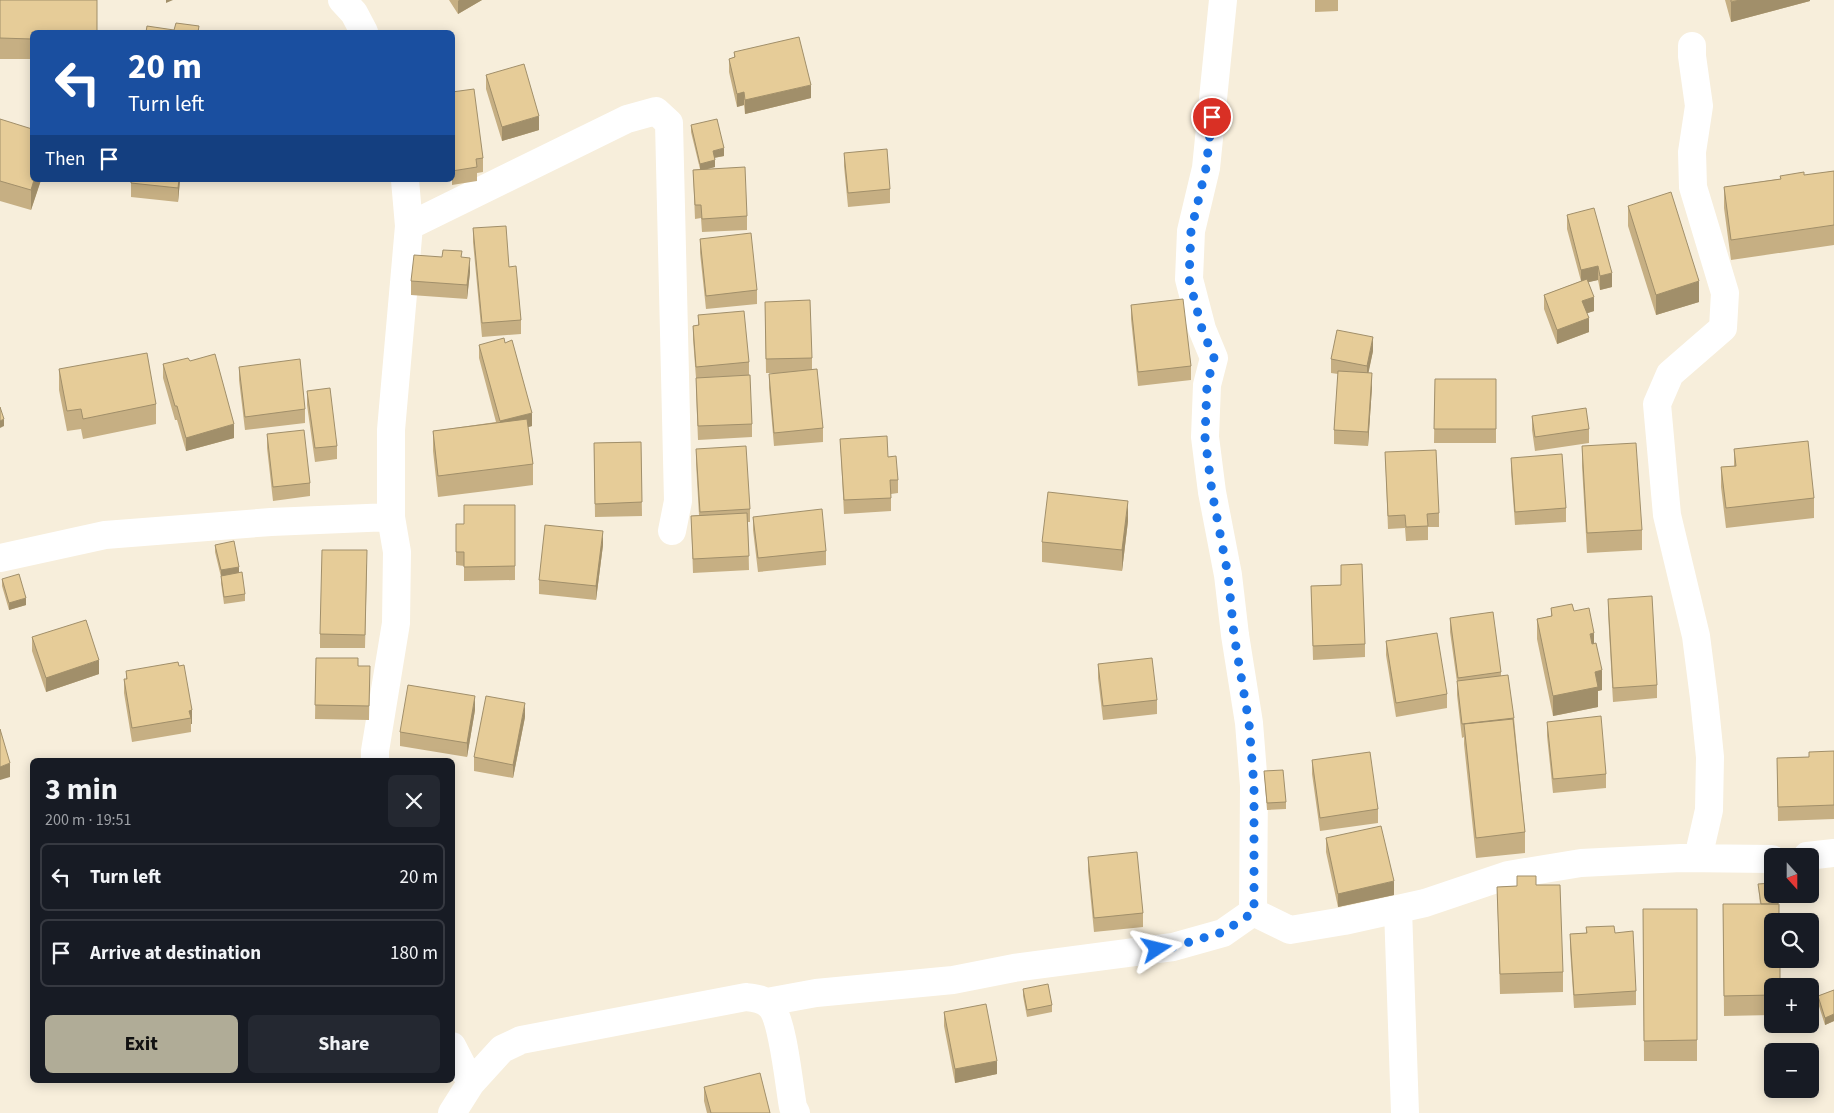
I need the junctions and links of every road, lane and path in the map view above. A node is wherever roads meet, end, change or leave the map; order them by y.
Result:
1 (342, 0) edge
2 (1223, 0) edge
3 (363, 30) edge
4 (1692, 46) dead end
5 (405, 182) edge
6 (409, 226) junction
7 (391, 517) junction
8 (672, 531) dead end
9 (0, 558) edge
10 (375, 758) edge
11 (1834, 853) edge
12 (1819, 855) edge
13 (1698, 858) junction
14 (1764, 859) edge
15 (1398, 909) junction
16 (1254, 912) junction
17 (767, 1002) junction
18 (455, 1052) edge
19 (471, 1082) junction
20 (452, 1113) edge
21 (796, 1113) edge
22 (1405, 1113) edge

1 - 3 street
2 - 16 street
4 - 13 street
5 - 6 street
6 - 7 street
6 - 8 street
7 - 9 street
7 - 10 street
11 - 12 street
13 - 14 street
13 - 15 street
15 - 16 street
15 - 22 street
16 - 17 street
17 - 19 street
17 - 21 street
18 - 19 street
19 - 20 street

